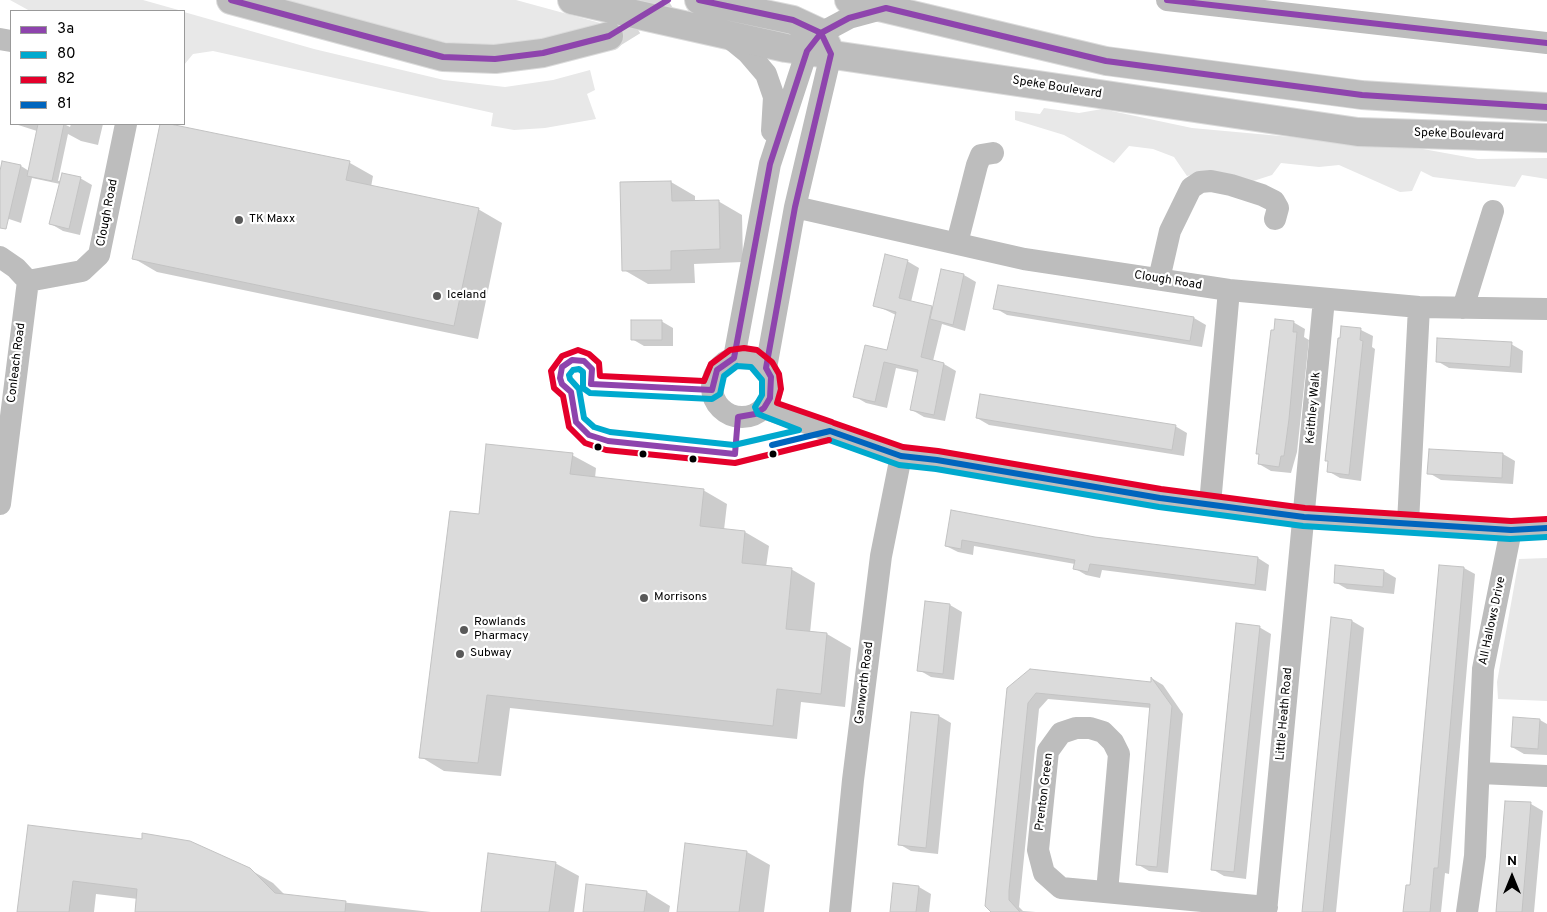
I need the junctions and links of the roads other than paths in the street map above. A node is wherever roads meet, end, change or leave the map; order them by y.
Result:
1 (231, 0) edge
2 (572, 0) edge
3 (699, 0) edge
4 (849, 0) edge
5 (1167, 0) edge
6 (886, 8) junction
7 (726, 35) junction
8 (609, 36) tunnel mouth
9 (1547, 43) edge
10 (820, 46) junction
11 (1547, 107) edge
12 (126, 125) edge
13 (1547, 138) edge
14 (993, 153) dead end
15 (770, 164) junction
16 (795, 207) junction
17 (1493, 211) dead end
18 (1275, 219) dead end
19 (957, 244) junction
20 (0, 257) edge
21 (1159, 279) junction
22 (28, 281) junction
23 (1229, 290) junction
24 (1324, 300) junction
25 (1419, 306) junction
26 (1463, 308) junction
27 (1547, 309) edge
28 (734, 358) junction
29 (766, 368) junction
30 (764, 408) junction
31 (901, 456) junction
32 (0, 504) edge
33 (1210, 504) junction
34 (1304, 517) junction
35 (1408, 523) junction
36 (1547, 528) edge
37 (1511, 530) junction
38 (1480, 773) junction
39 (1547, 776) edge
40 (1108, 892) junction
41 (1267, 910) edge
42 (840, 912) edge
43 (1467, 912) edge

1 - 8 highway
2 - 7 highway, Speke Boulevard
3 - 10 highway
4 - 6 highway
5 - 9 street
6 - 10 street
6 - 11 highway
7 - 10 highway, Speke Boulevard
7 - 15 street
10 - 13 highway, Speke Boulevard
10 - 15 street
10 - 16 street
12 - 22 street, Clough Road
14 - 19 street
15 - 28 street
16 - 19 street, Clough Road
16 - 29 street
17 - 26 street
18 - 21 street
19 - 21 street, Clough Road
20 - 22 street
21 - 23 street, Clough Road
22 - 32 street, Conleach Road
23 - 24 street, Clough Road
23 - 33 street
24 - 25 street, Clough Road
24 - 34 street, Keithley Walk
25 - 26 street, Clough Road
25 - 35 street
26 - 27 street, Clough Road
28 - 29 street
28 - 30 street
29 - 30 street
30 - 31 street
31 - 33 street
31 - 42 street, Ganworth Road
33 - 34 street
34 - 35 street
34 - 41 street, Little Heath Road
35 - 37 street
36 - 37 street
37 - 38 street, All Hallows Drive
38 - 39 street
38 - 43 street, All Hallows Drive
40 - 40 street, Prenton Green
40 - 41 street, Prenton Green

